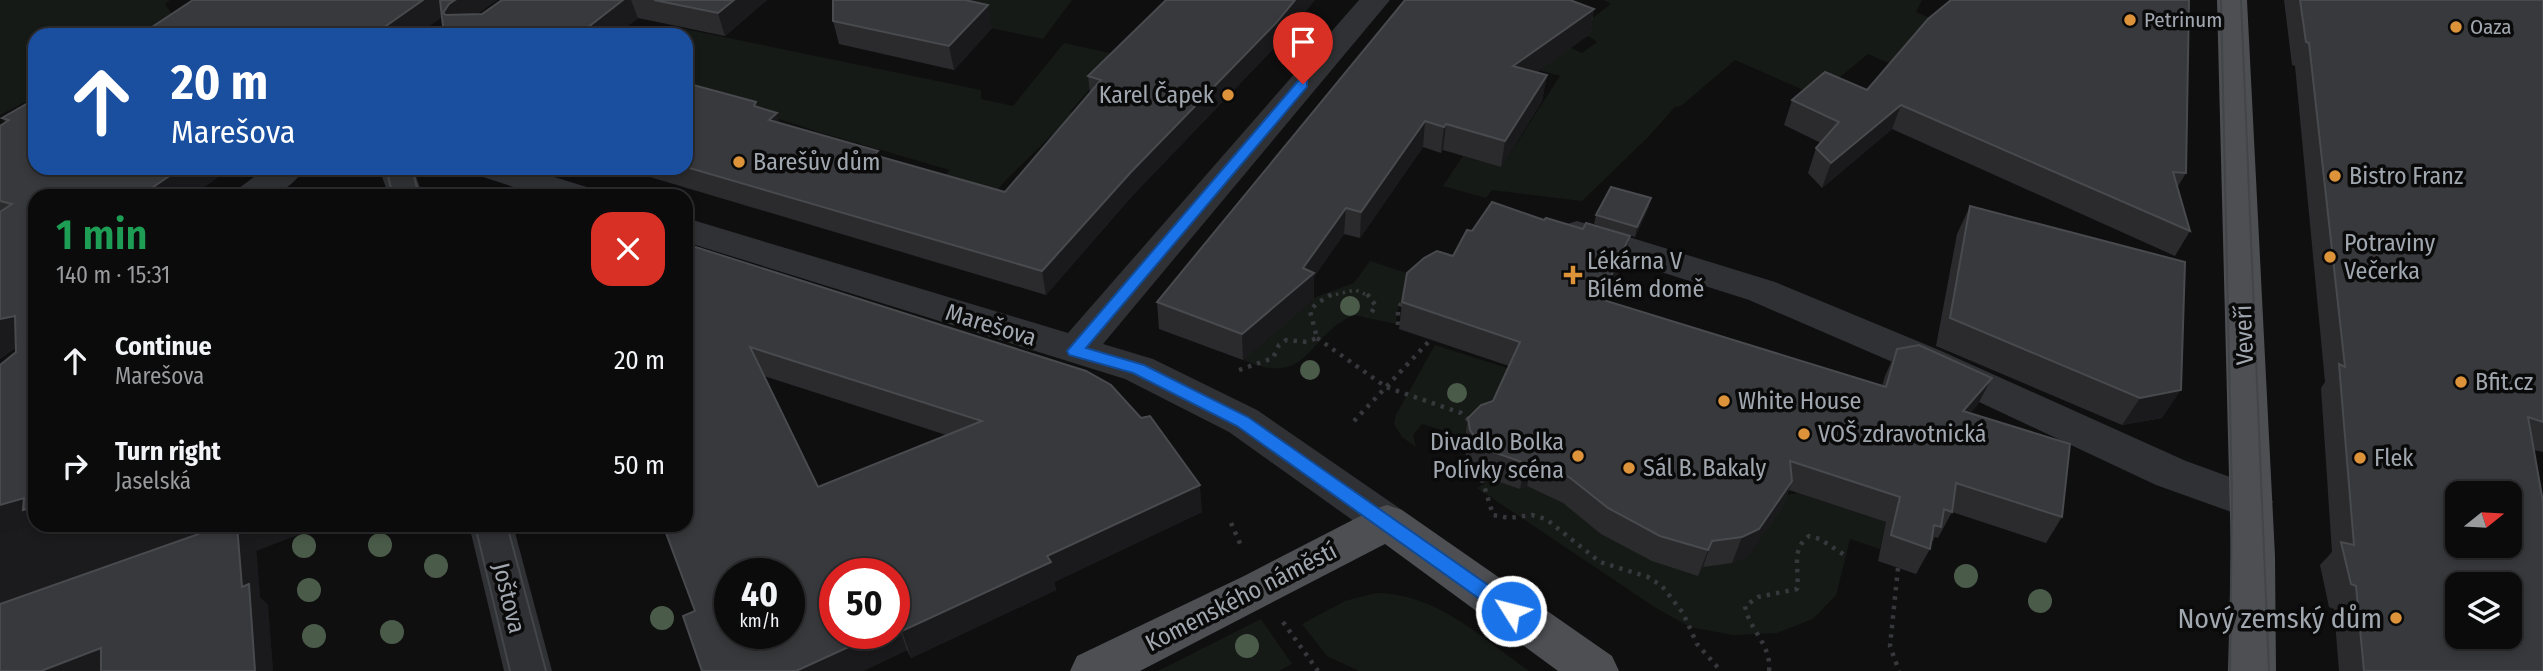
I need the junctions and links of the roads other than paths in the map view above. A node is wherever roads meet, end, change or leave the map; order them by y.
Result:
1 (1375, 0) edge
2 (2232, 0) edge
3 (279, 175) edge
4 (512, 175) edge
5 (260, 189) edge
6 (556, 189) edge
7 (1550, 225) edge
8 (693, 232) edge
9 (1075, 351) junction
10 (2251, 502) junction
11 (1387, 522) junction
12 (493, 532) edge
13 (2251, 622) junction
14 (528, 671) edge
15 (1094, 671) edge
16 (1595, 671) edge
17 (2224, 671) edge
18 (2252, 671) edge

1 - 9 street
2 - 10 main road, Veveří
3 - 5 street
4 - 6 street
7 - 10 street
8 - 9 street, Marešova
9 - 11 street, Marešova
10 - 13 main road, Veveří
11 - 15 main road, Komenského náměstí
11 - 16 main road
12 - 14 street, Joštova
13 - 17 main road
13 - 18 main road, Veveří

